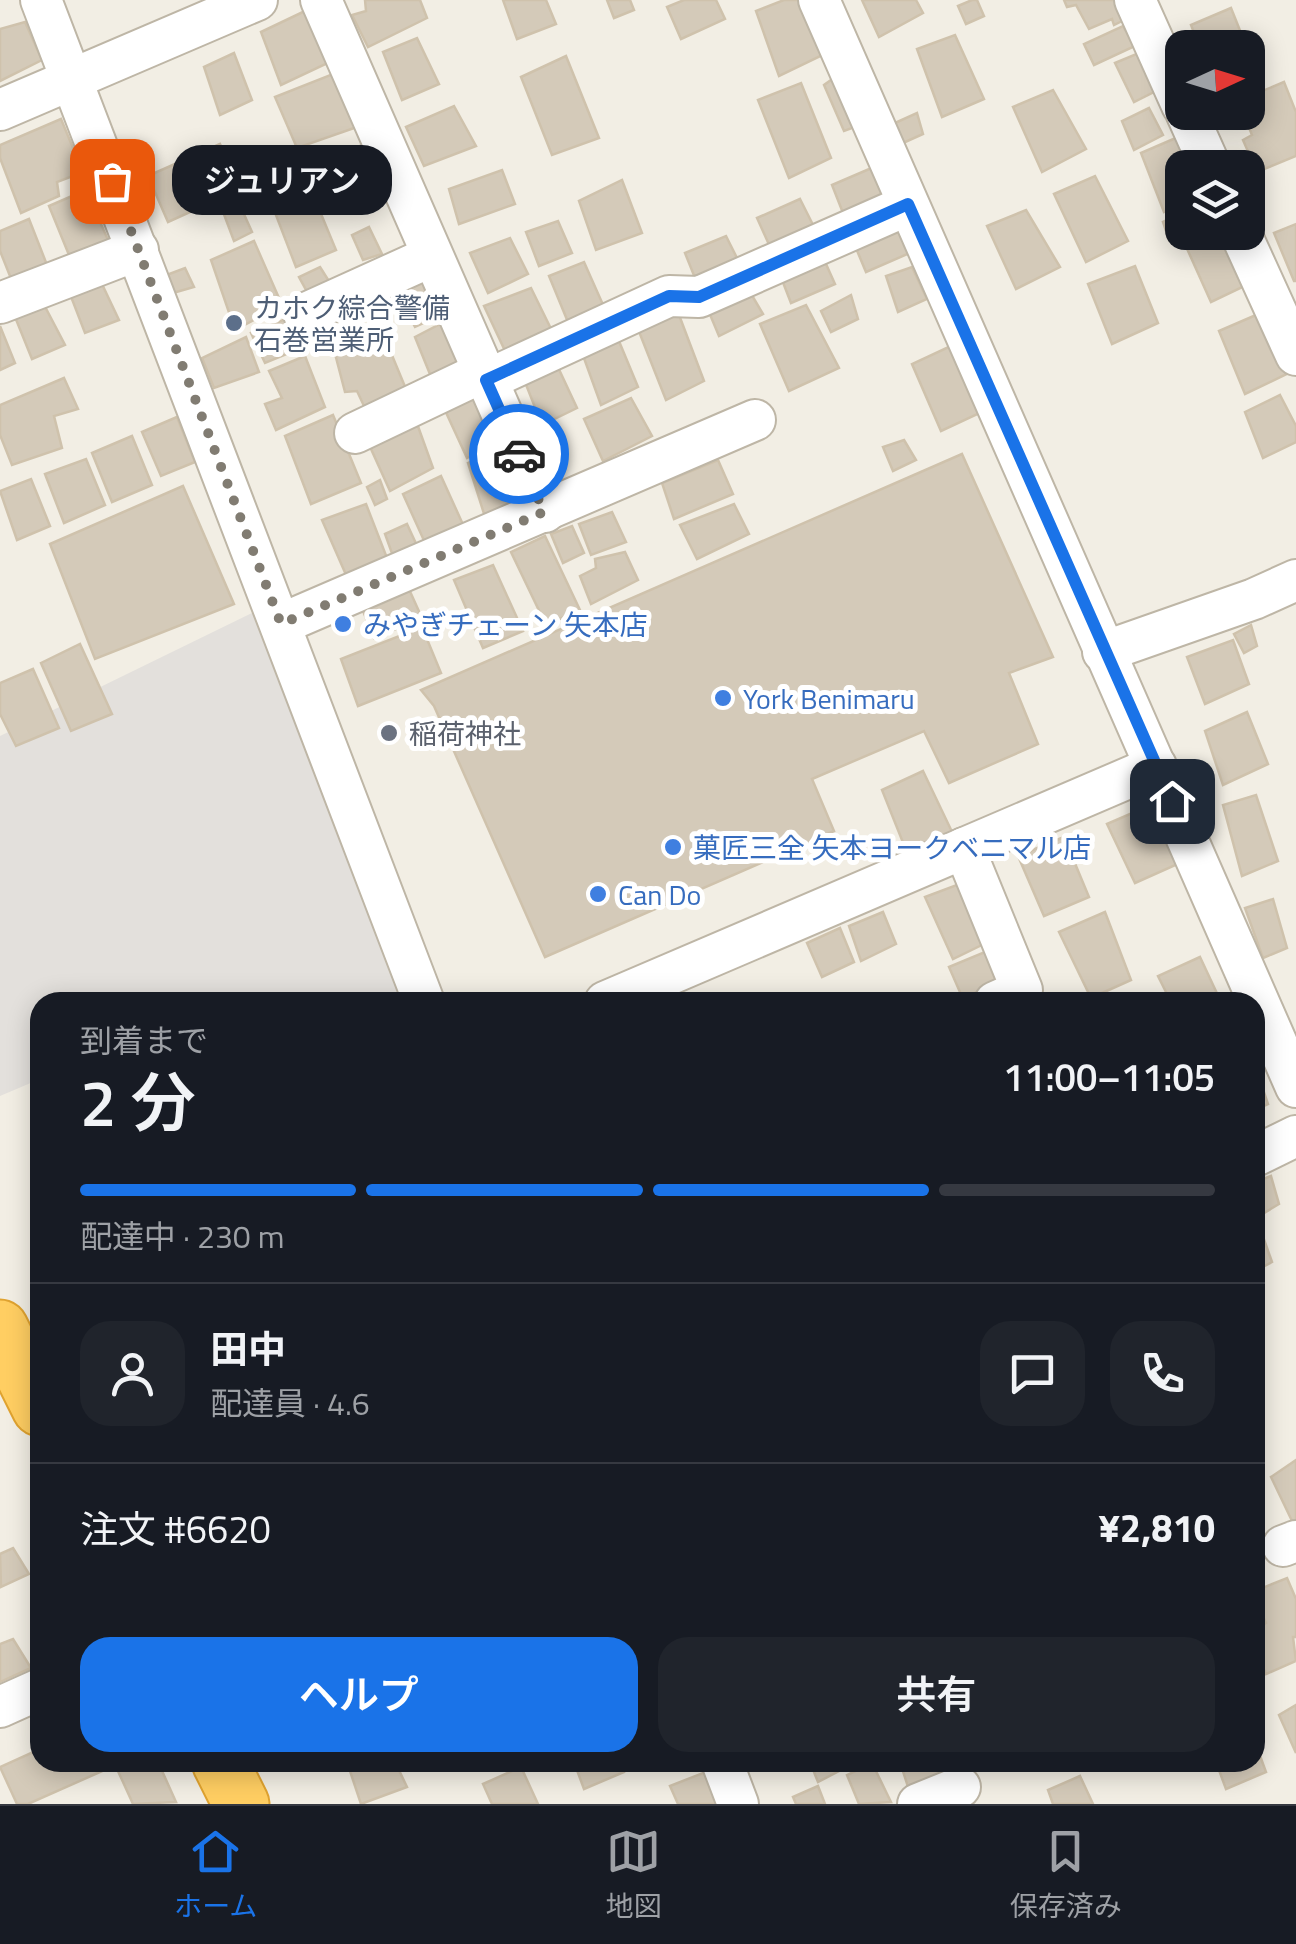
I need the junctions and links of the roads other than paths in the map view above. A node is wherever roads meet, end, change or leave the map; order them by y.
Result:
1 (41, 0) edge
2 (257, 0) edge
3 (321, 0) edge
4 (818, 0) edge
5 (1135, 0) edge
6 (1165, 67) edge
7 (74, 79) junction
8 (0, 110) edge
9 (908, 204) junction
10 (138, 250) junction
11 (1248, 250) edge
12 (432, 256) junction
13 (0, 302) edge
14 (304, 314) dead end
15 (1296, 355) edge
16 (485, 376) junction
17 (755, 420) dead end
18 (355, 433) dead end
19 (544, 512) junction
20 (1296, 580) edge
21 (281, 624) junction
22 (1103, 652) junction
23 (1156, 766) junction
24 (964, 848) junction
25 (420, 992) edge
26 (628, 992) edge
27 (1018, 992) edge
28 (1255, 992) edge
29 (1265, 1016) edge
30 (1296, 1087) edge
31 (1296, 1136) edge
32 (1265, 1151) edge
33 (0, 1328) edge
34 (30, 1388) edge
35 (30, 1694) edge
36 (0, 1708) edge
37 (225, 1772) edge
38 (726, 1772) edge
39 (960, 1787) dead end
40 (242, 1804) edge
41 (738, 1804) edge
42 (918, 1804) edge

1 - 7 street
2 - 7 street
3 - 12 street
4 - 9 street
5 - 6 street
7 - 8 street
7 - 10 street
9 - 16 street
9 - 22 street
10 - 13 street
10 - 21 street
11 - 15 street
12 - 14 street
12 - 16 street
16 - 18 street
16 - 19 street
17 - 19 street
19 - 21 street
20 - 22 street
21 - 25 street
22 - 23 street
23 - 24 street
23 - 28 street
24 - 26 street
24 - 27 street
29 - 30 street
31 - 32 street
33 - 34 highway
35 - 36 street
37 - 40 highway
38 - 41 street
39 - 42 street

